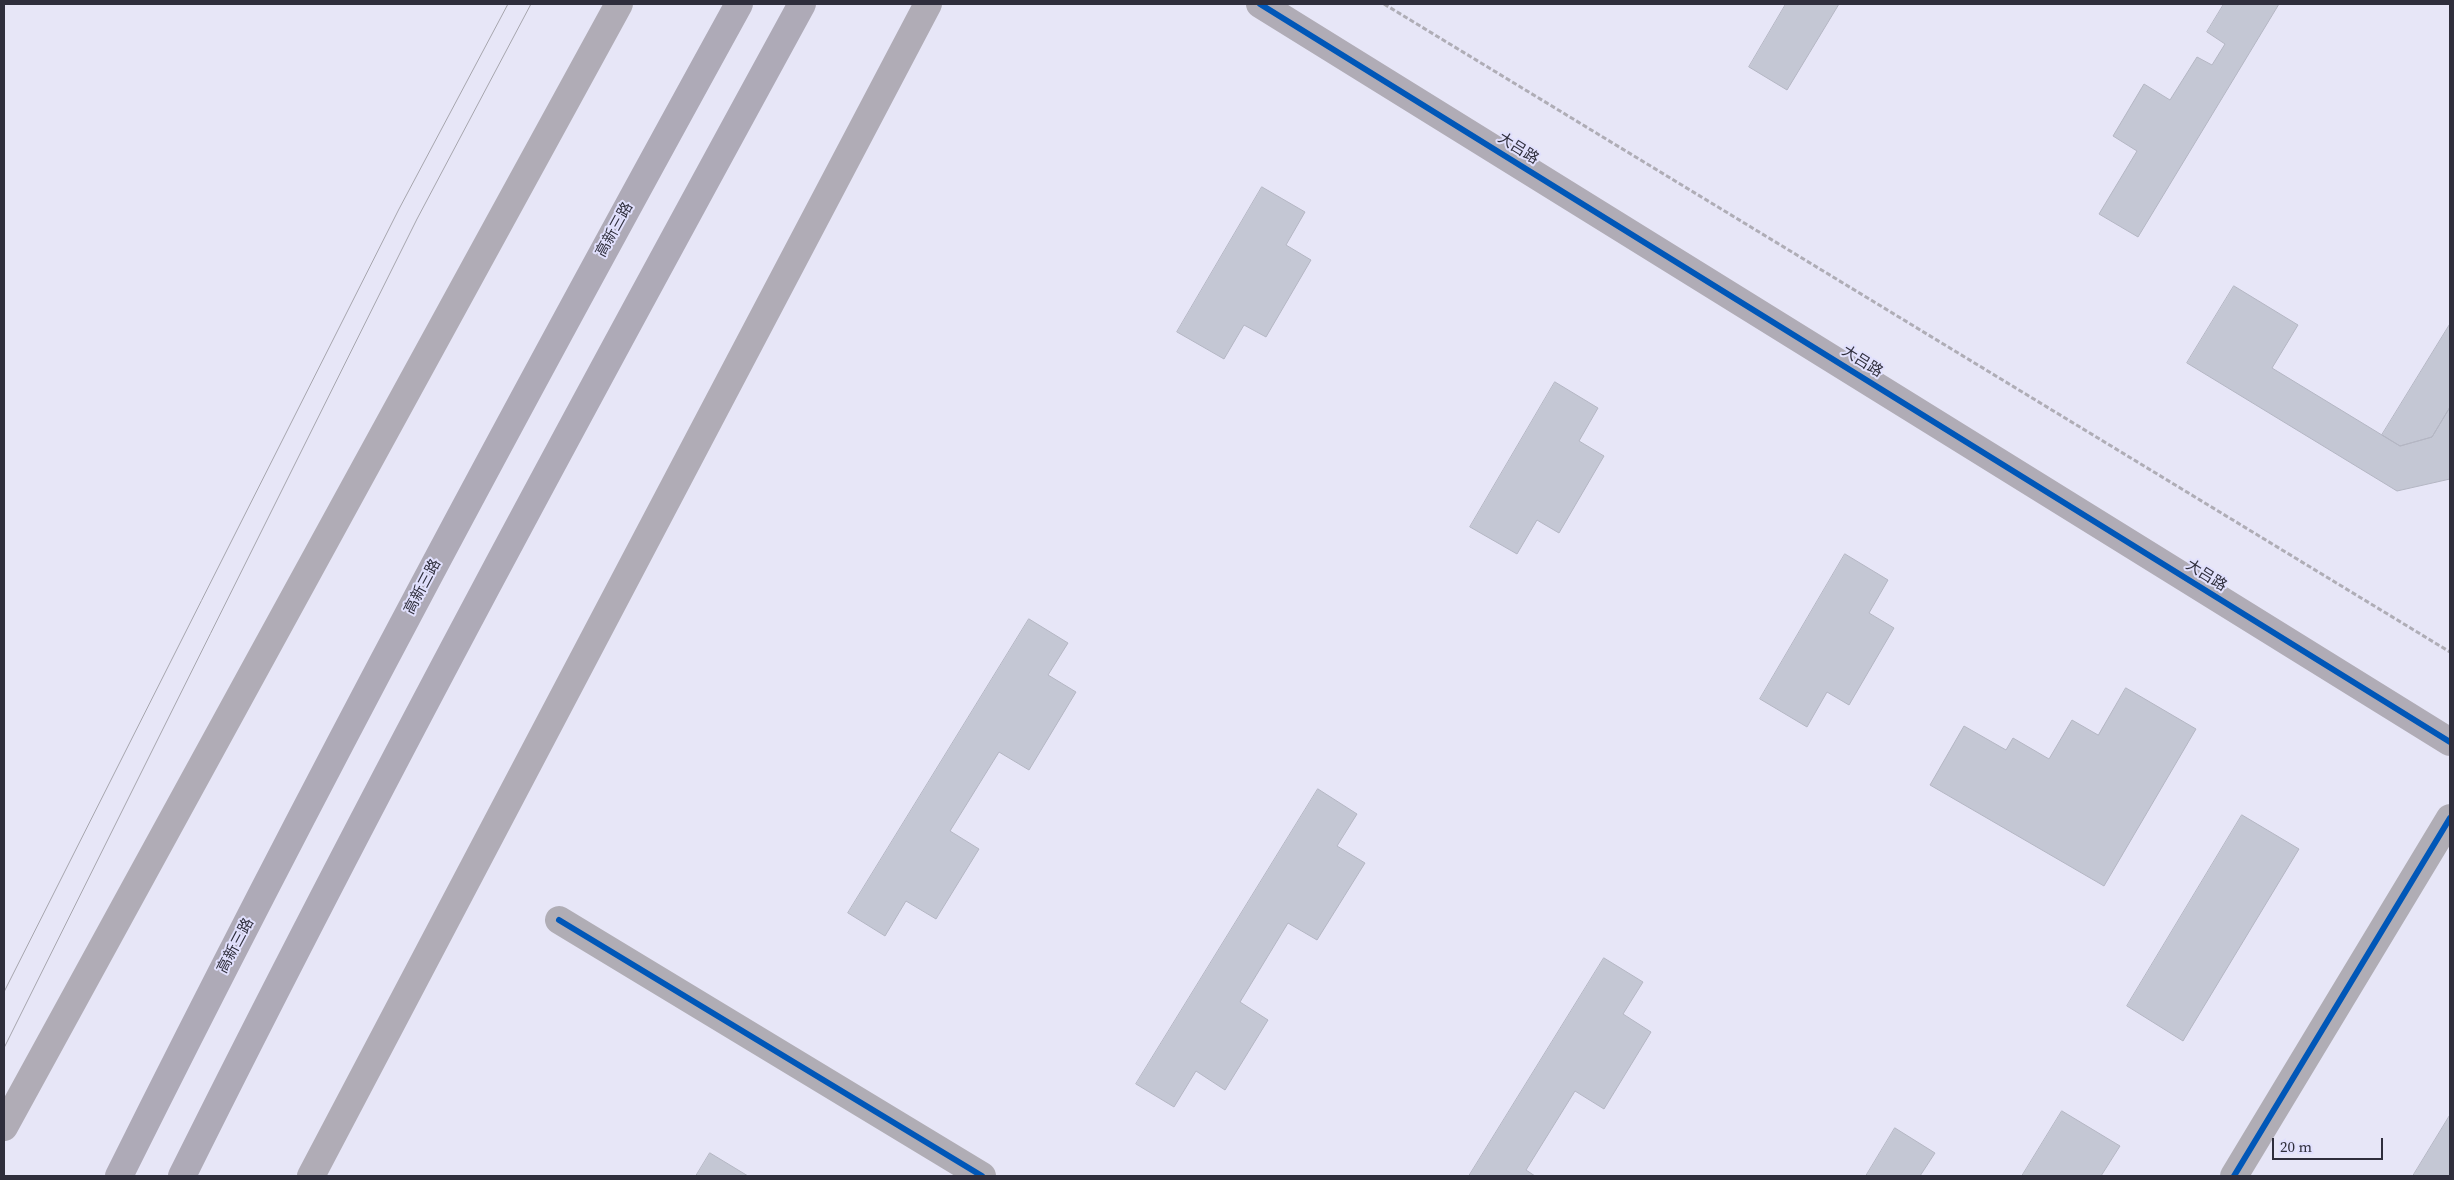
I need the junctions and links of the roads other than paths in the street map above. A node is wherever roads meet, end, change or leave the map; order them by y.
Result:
1 (619, 4) edge
2 (739, 4) edge
3 (802, 4) edge
4 (928, 4) edge
5 (1260, 4) edge
6 (2450, 742) edge
7 (2450, 818) edge
8 (559, 920) dead end
9 (4, 1127) edge
10 (119, 1176) edge
11 (182, 1176) edge
12 (311, 1176) edge
13 (982, 1176) edge
14 (2234, 1176) edge

1 - 9 main road
2 - 10 highway, 高新三路
3 - 11 highway
4 - 12 main road
5 - 6 main road, 大吕路
7 - 14 street
8 - 13 street

